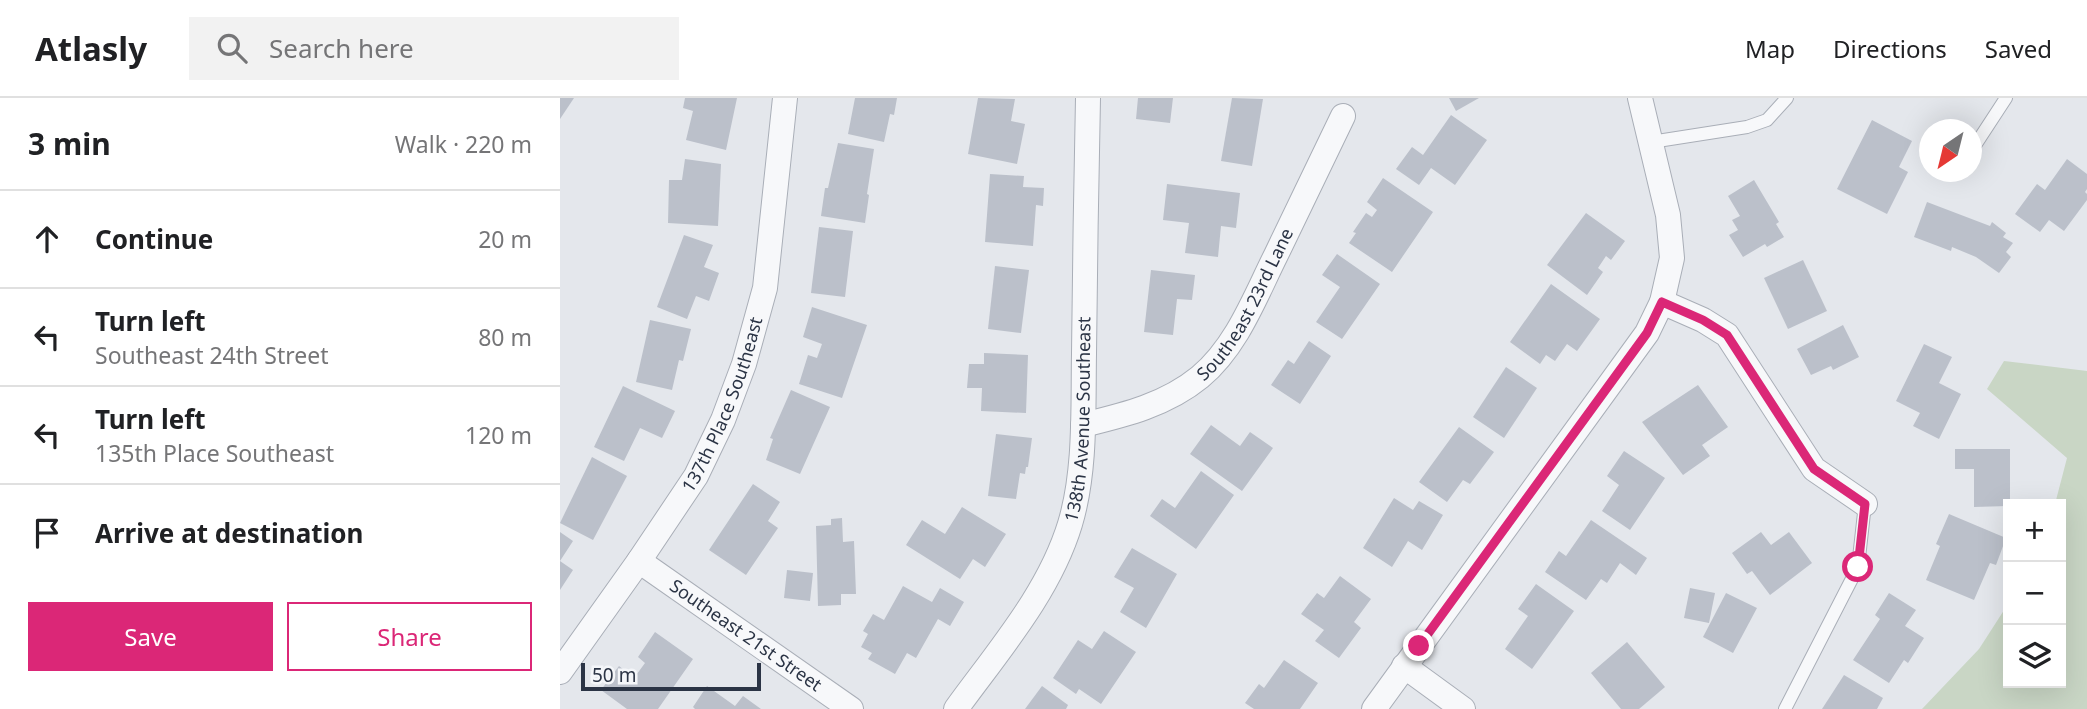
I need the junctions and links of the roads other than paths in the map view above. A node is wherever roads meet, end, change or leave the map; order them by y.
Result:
1 (785, 98) edge
2 (1088, 98) edge
3 (1640, 98) edge
4 (1787, 98) edge
5 (2006, 98) edge
6 (1343, 116) dead end
7 (1982, 135) edge
8 (1651, 142) junction
9 (1662, 302) junction
10 (1083, 425) junction
11 (1865, 504) joint
12 (639, 561) junction
13 (1404, 666) junction
14 (560, 672) edge
15 (851, 709) edge
16 (956, 709) edge
17 (1374, 709) edge
18 (1463, 709) edge
19 (1785, 709) edge

1 - 12 street, 137th Place Southeast
2 - 10 street, 138th Avenue Southeast
3 - 8 street
4 - 8 lane
5 - 7 lane
6 - 10 street, Southeast 23rd Lane
8 - 9 street
9 - 11 street
9 - 13 street
10 - 16 street, 138th Avenue Southeast
11 - 19 lane
12 - 14 street, 137th Place Southeast
12 - 15 street, Southeast 21st Street
13 - 17 street
13 - 18 street

